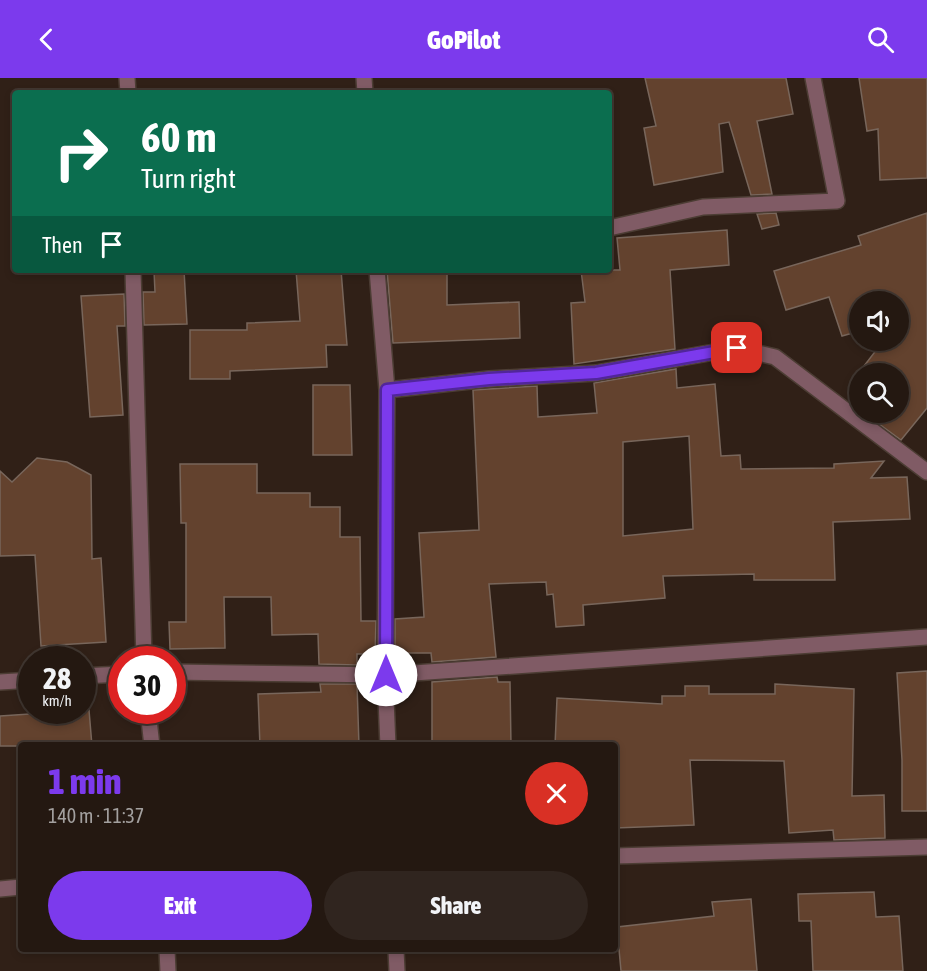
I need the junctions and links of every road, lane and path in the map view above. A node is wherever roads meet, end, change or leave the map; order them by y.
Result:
1 (813, 78) edge
2 (612, 227) edge
3 (133, 273) edge
4 (377, 273) edge
5 (387, 390) junction
6 (927, 472) edge
7 (927, 637) edge
8 (144, 646) edge
9 (186, 672) edge
10 (386, 675) junction
11 (18, 681) edge
12 (0, 682) edge
13 (149, 724) edge
14 (152, 742) edge
15 (388, 742) edge
16 (927, 847) edge
17 (618, 856) edge
18 (18, 887) edge
19 (0, 888) edge
20 (167, 952) edge
21 (396, 952) edge
22 (168, 971) edge
23 (397, 971) edge

1 - 2 street
3 - 8 street
4 - 5 street
5 - 6 street
5 - 10 street
7 - 10 street
9 - 10 street
10 - 15 street
11 - 12 street
13 - 14 street
16 - 17 street
18 - 19 street
20 - 22 street
21 - 23 street

